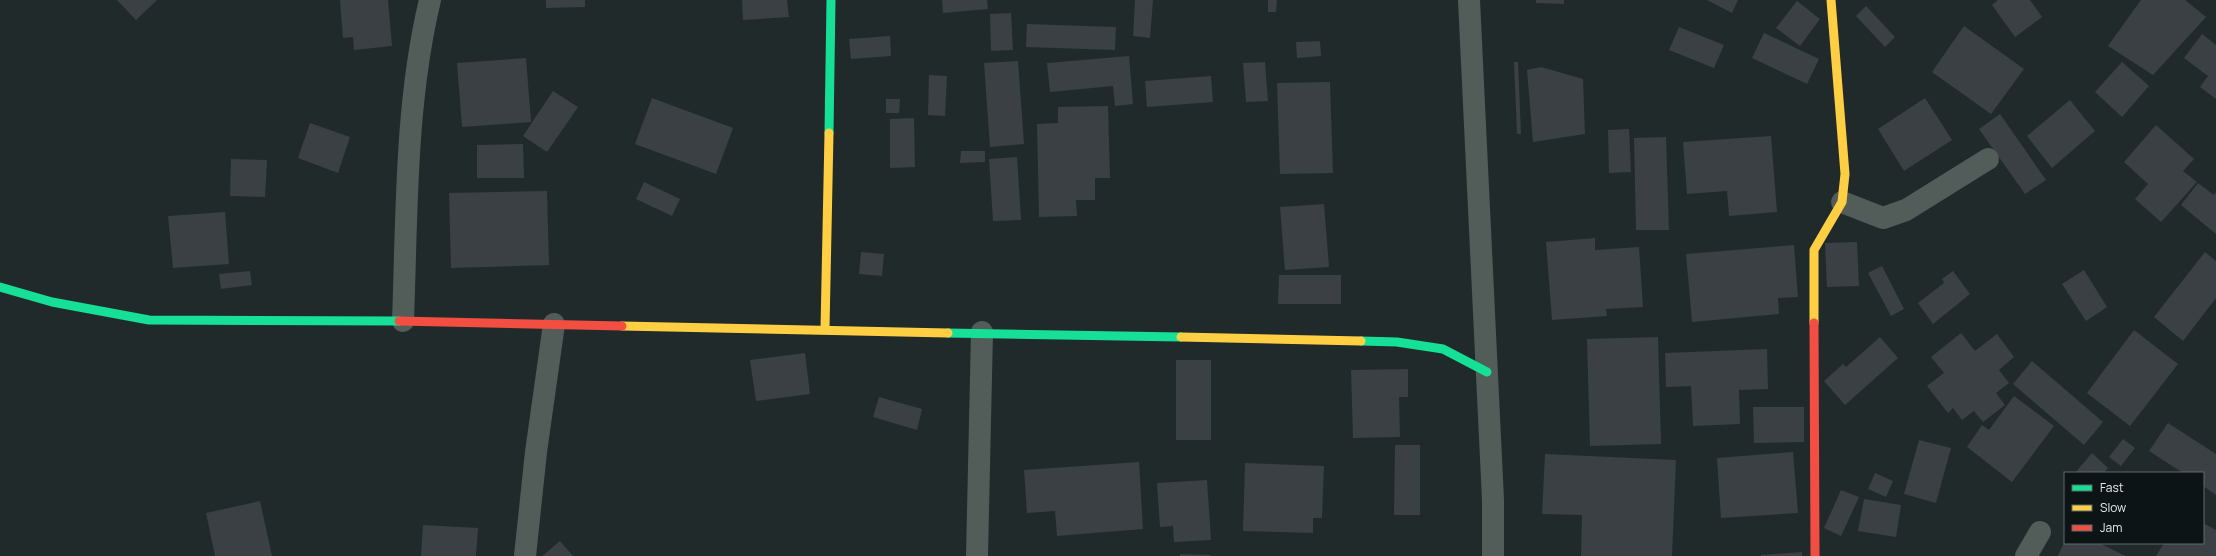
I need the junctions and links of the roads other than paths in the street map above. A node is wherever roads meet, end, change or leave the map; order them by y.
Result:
1 (430, 0) edge
2 (831, 0) edge
3 (1469, 0) edge
4 (1831, 0) edge
5 (1988, 159) dead end
6 (1842, 202) junction
7 (0, 287) edge
8 (403, 321) junction
9 (554, 324) junction
10 (825, 329) junction
11 (982, 332) junction
12 (1487, 372) junction
13 (2040, 532) dead end
14 (525, 556) edge
15 (977, 556) edge
16 (1493, 556) edge
17 (1815, 556) edge
18 (2026, 556) edge

1 - 8 street
2 - 10 street
3 - 12 street
4 - 6 street
5 - 6 street
6 - 17 street
7 - 8 street
8 - 9 street
9 - 10 street
9 - 14 street
10 - 11 street
11 - 12 street
11 - 15 street
12 - 16 street
13 - 18 street

